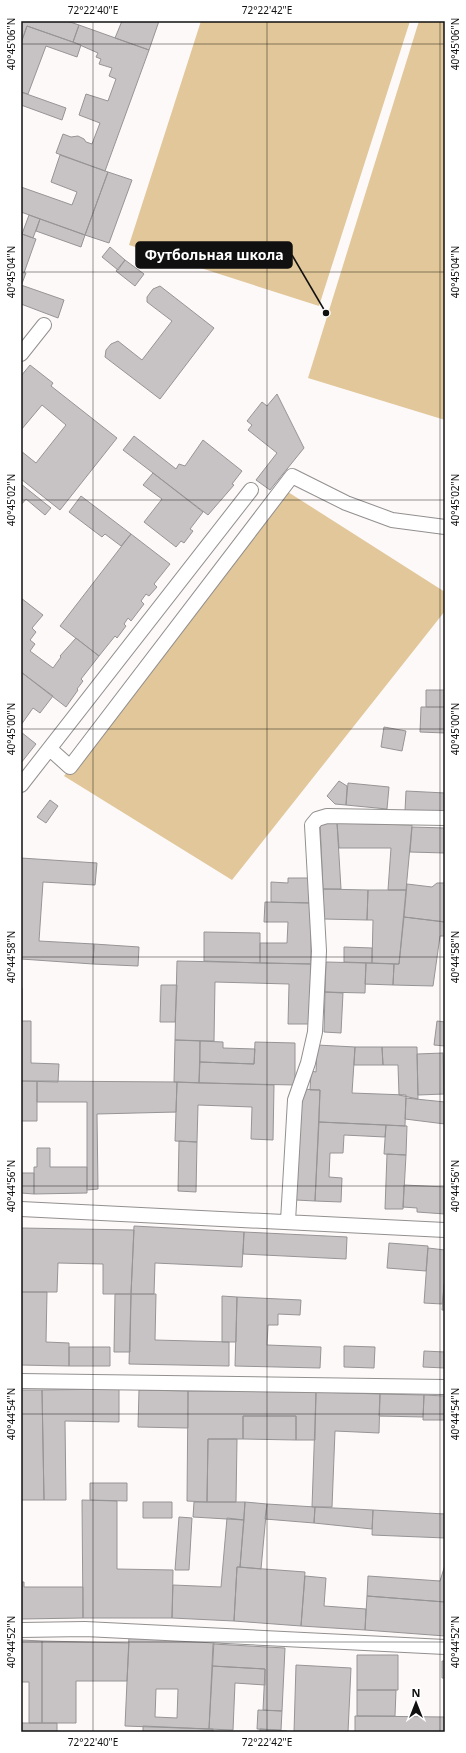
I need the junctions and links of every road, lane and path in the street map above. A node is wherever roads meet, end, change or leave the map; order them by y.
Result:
1 (44, 325) dead end
2 (21, 354) edge
3 (251, 490) dead end
4 (445, 527) edge
5 (50, 749) junction
6 (22, 781) edge
7 (445, 818) edge
8 (21, 1209) edge
9 (288, 1221) junction
10 (445, 1230) edge
11 (21, 1381) edge
12 (445, 1386) edge
13 (21, 1630) edge
14 (445, 1647) edge

1 - 2 lane
3 - 5 lane
4 - 5 lane
5 - 6 lane
7 - 9 lane
8 - 9 lane
9 - 10 lane
11 - 12 lane
13 - 14 lane

